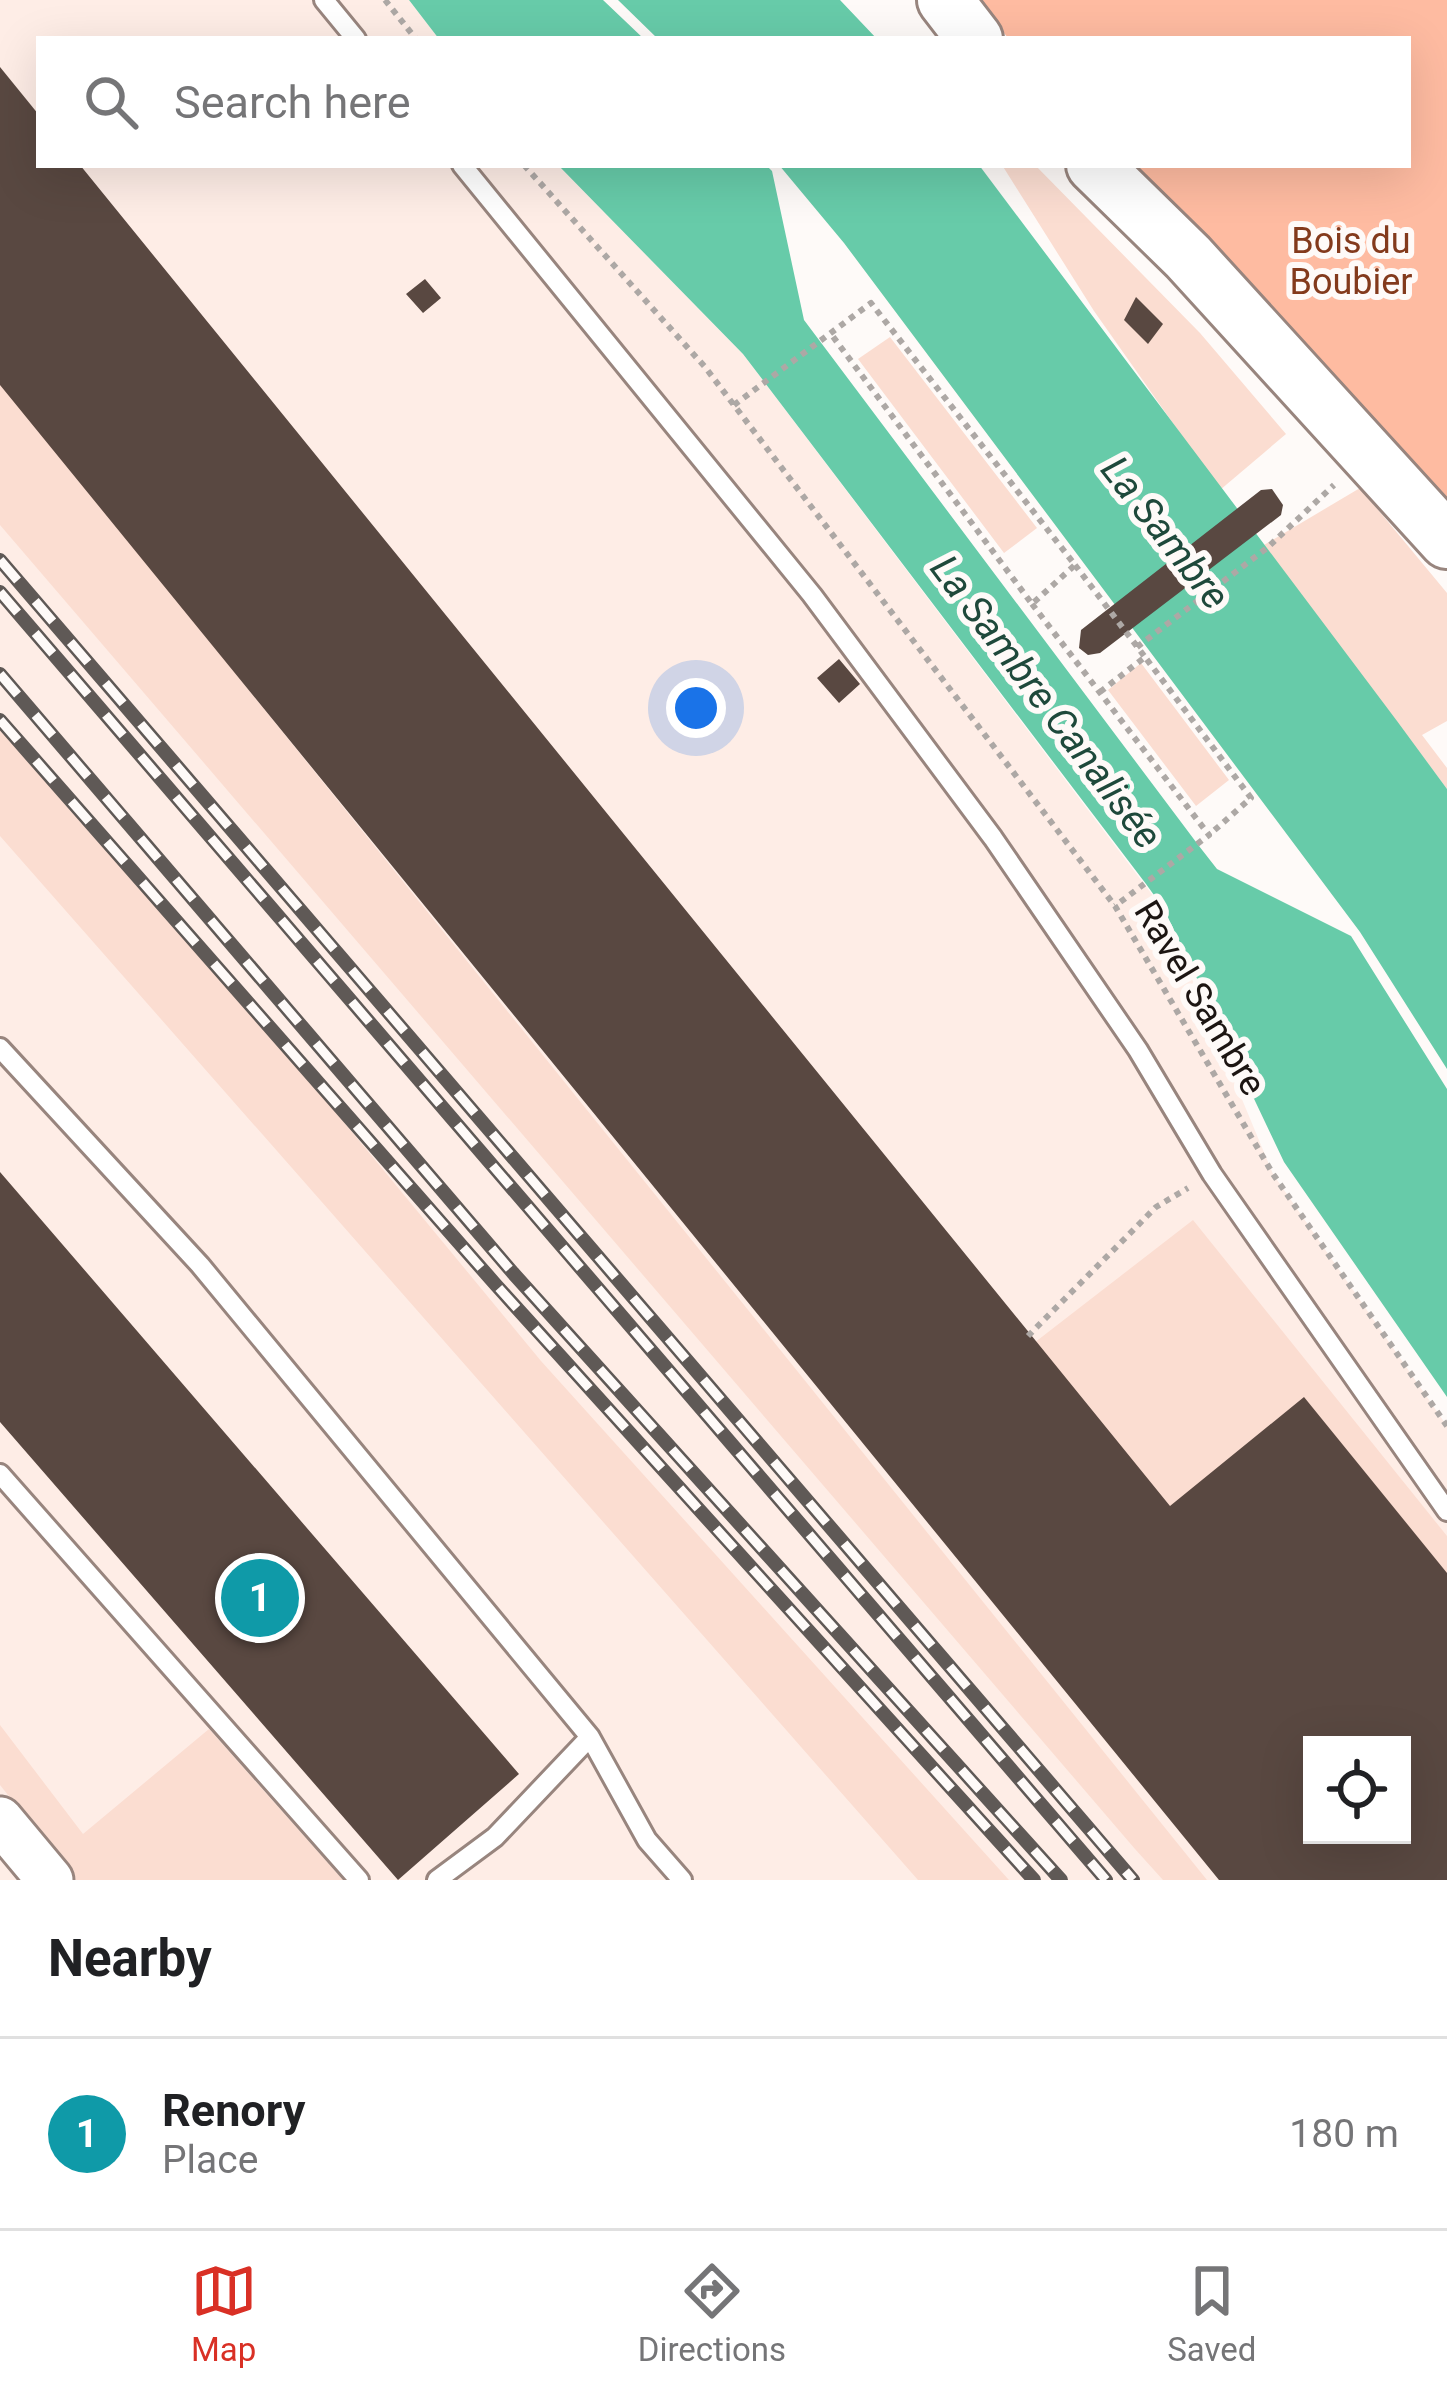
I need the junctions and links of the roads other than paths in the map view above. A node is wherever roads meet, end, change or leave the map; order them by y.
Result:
1 (324, 0) edge
2 (945, 0) edge
3 (354, 36) edge
4 (973, 36) edge
5 (464, 168) edge
6 (1097, 168) edge
7 (1447, 542) edge
8 (0, 1048) edge
9 (0, 1474) edge
10 (1447, 1511) edge
11 (590, 1737) junction
12 (0, 1820) edge
13 (50, 1880) edge
14 (359, 1880) edge
15 (436, 1880) edge
16 (682, 1880) edge

1 - 3 lane
2 - 4 main road
5 - 10 lane
6 - 7 main road
8 - 11 lane
9 - 14 lane
11 - 15 lane
11 - 16 lane
12 - 13 street

